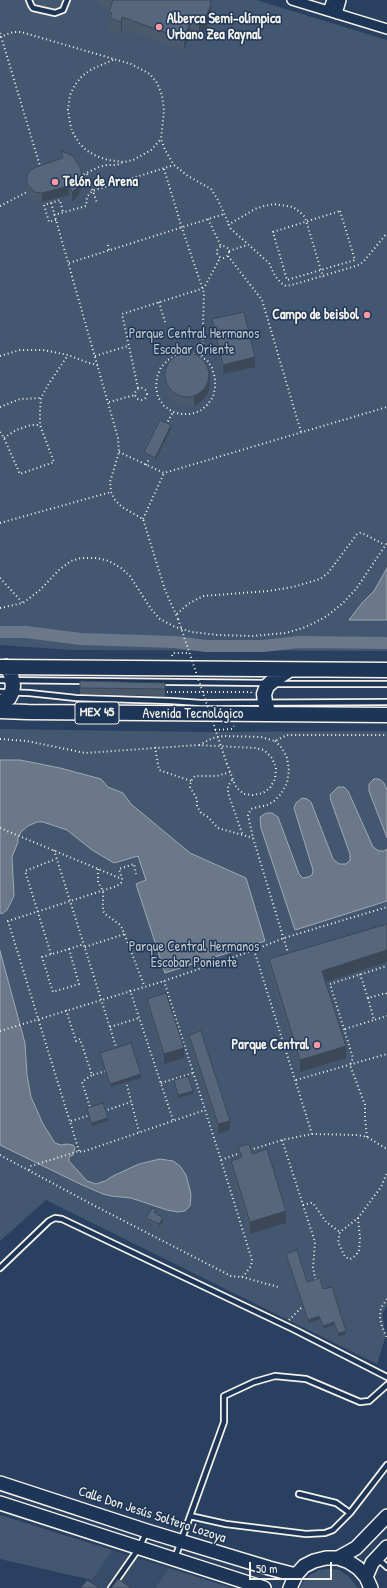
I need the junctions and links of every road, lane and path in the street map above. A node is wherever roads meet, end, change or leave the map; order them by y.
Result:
1 (29, 0) edge
2 (67, 0) edge
3 (292, 0) edge
4 (332, 0) edge
5 (341, 0) edge
6 (333, 13) junction
7 (387, 29) edge
8 (0, 35) edge
9 (114, 60) junction
10 (161, 139) junction
11 (124, 162) junction
12 (174, 165) junction
13 (40, 167) edge
14 (164, 169) junction
15 (87, 174) junction
16 (80, 176) edge
17 (92, 191) junction
18 (27, 192) edge
19 (48, 194) edge
20 (51, 203) junction
21 (97, 204) dead end
22 (0, 206) edge
23 (62, 212) junction
24 (224, 214) junction
25 (54, 215) junction
26 (208, 219) junction
27 (56, 220) junction
28 (306, 222) junction
29 (228, 225) junction
30 (182, 228) junction
31 (387, 233) edge
32 (108, 245) dead end
33 (248, 245) junction
34 (221, 246) junction
35 (110, 251) junction
36 (229, 251) junction
37 (228, 256) junction
38 (220, 258) junction
39 (69, 263) junction
40 (321, 270) junction
41 (323, 277) junction
42 (201, 289) junction
43 (159, 302) junction
44 (165, 322) dead end
45 (128, 346) junction
46 (68, 355) junction
47 (0, 356) edge
48 (95, 356) junction
49 (202, 357) junction
50 (98, 365) junction
51 (138, 388) junction
52 (135, 395) junction
53 (41, 398) junction
54 (109, 402) junction
55 (0, 407) edge
56 (387, 407) edge
57 (173, 412) junction
58 (40, 424) junction
59 (0, 432) edge
60 (163, 432) edge
61 (301, 432) junction
62 (4, 438) junction
63 (119, 452) junction
64 (153, 452) edge
65 (146, 465) junction
66 (164, 473) junction
67 (111, 492) junction
68 (143, 519) junction
69 (0, 523) edge
70 (386, 544) edge
71 (0, 578) edge
72 (23, 603) junction
73 (0, 608) edge
74 (177, 615) junction
75 (174, 653) dead end
76 (190, 653) junction
77 (289, 670) junction
78 (387, 670) edge
79 (5, 680) edge
80 (270, 683) junction
81 (387, 684) edge
82 (387, 702) edge
83 (0, 703) edge
84 (267, 708) junction
85 (0, 711) edge
86 (387, 715) edge
87 (232, 729) dead end
88 (215, 730) junction
89 (387, 735) edge
90 (0, 739) edge
91 (275, 741) junction
92 (198, 745) junction
93 (155, 747) junction
94 (230, 772) junction
95 (232, 780) junction
96 (191, 781) junction
97 (0, 828) edge
98 (243, 836) junction
99 (253, 838) junction
100 (54, 850) junction
101 (57, 859) junction
102 (98, 869) junction
103 (136, 874) dead end
104 (122, 879) junction
105 (103, 891) junction
106 (71, 900) junction
107 (387, 907) edge
108 (37, 911) junction
109 (125, 934) junction
110 (284, 938) junction
111 (85, 946) junction
112 (69, 949) junction
113 (254, 950) junction
114 (51, 954) junction
115 (290, 958) edge
116 (387, 966) edge
117 (360, 974) junction
118 (164, 980) junction
119 (144, 986) junction
120 (130, 990) junction
121 (387, 996) edge
122 (368, 998) junction
123 (101, 999) junction
124 (66, 1010) junction
125 (387, 1016) edge
126 (139, 1018) junction
127 (39, 1019) junction
128 (374, 1020) junction
129 (110, 1027) junction
130 (345, 1029) junction
131 (0, 1031) edge
132 (118, 1052) edge
133 (387, 1054) edge
134 (350, 1065) junction
135 (110, 1070) edge
136 (193, 1072) junction
137 (92, 1075) junction
138 (126, 1080) edge
139 (296, 1080) junction
140 (161, 1083) junction
141 (132, 1102) junction
142 (205, 1110) junction
143 (99, 1113) edge
144 (173, 1120) junction
145 (71, 1121) junction
146 (139, 1132) junction
147 (312, 1134) junction
148 (368, 1137) junction
149 (282, 1140) junction
150 (387, 1148) edge
151 (79, 1150) junction
152 (248, 1151) edge
153 (242, 1153) edge
154 (0, 1155) edge
155 (221, 1160) junction
156 (29, 1170) junction
157 (387, 1173) edge
158 (303, 1205) junction
159 (358, 1218) junction
160 (340, 1232) junction
161 (0, 1268) edge
162 (242, 1276) junction
163 (316, 1282) edge
164 (278, 1287) dead end
165 (387, 1299) edge
166 (306, 1301) edge
167 (284, 1325) junction
168 (387, 1338) edge
169 (387, 1377) edge
170 (387, 1385) edge
171 (387, 1466) edge
172 (0, 1483) edge
173 (299, 1494) dead end
174 (0, 1502) edge
175 (350, 1513) junction
176 (190, 1516) junction
177 (387, 1516) edge
178 (147, 1531) junction
179 (180, 1541) junction
180 (387, 1547) edge
181 (139, 1548) junction
182 (338, 1558) junction
183 (377, 1558) junction
184 (174, 1559) junction
185 (387, 1567) edge
186 (296, 1575) junction
187 (369, 1582) edge
188 (111, 1588) edge
189 (264, 1588) edge
190 (290, 1588) edge

1 - 2 lane
3 - 6 street
4 - 6 street
5 - 6 street
6 - 7 street
8 - 9 path
8 - 13 path
9 - 10 path
9 - 11 path
10 - 11 path
10 - 12 path
11 - 15 path
12 - 14 path
12 - 24 path
14 - 17 path
14 - 30 path
15 - 16 path
15 - 17 path
17 - 21 path
17 - 23 path
18 - 22 path
19 - 20 path
20 - 23 path
20 - 25 path
20 - 27 path
23 - 25 path
24 - 26 path
24 - 29 path
25 - 27 path
26 - 30 path
26 - 34 path
27 - 39 path
28 - 29 path
28 - 40 path
28 - 40 path
28 - 40 path
29 - 33 path
30 - 35 path
30 - 42 path
31 - 41 path
32 - 35 path
33 - 36 path
33 - 41 path
34 - 36 path
34 - 38 path
35 - 39 path
36 - 37 path
37 - 38 path
37 - 61 path
38 - 42 path
39 - 48 path
40 - 41 path
42 - 43 path
42 - 49 path
43 - 44 path
43 - 45 path
45 - 48 path
45 - 51 path
46 - 47 path
46 - 50 path
46 - 53 path
48 - 50 path
49 - 57 path
49 - 57 path
50 - 54 path
51 - 52 path
51 - 52 path
52 - 54 path
53 - 55 path
53 - 58 path
54 - 63 path
56 - 61 path
57 - 60 path
58 - 62 path
58 - 62 path
59 - 62 path
61 - 66 path
63 - 65 path
63 - 67 path
64 - 65 path
65 - 66 path
66 - 68 path
67 - 68 path
67 - 69 path
68 - 74 path
70 - 72 path
70 - 74 path
71 - 72 path
72 - 73 path
74 - 76 path, bridge
75 - 76 path
76 - 88 path, bridge
77 - 78 main road
77 - 79 main road
77 - 80 main road
79 - 80 lane
79 - 83 main road
79 - 84 lane
80 - 81 lane
80 - 84 main road
82 - 84 lane
84 - 85 main road, Avenida Tecnológico / MEX 45
84 - 86 main road, Avenida Tecnológico / MEX 45
87 - 88 path
88 - 94 path, bridge
89 - 91 path
90 - 93 path
91 - 92 path
91 - 99 path
92 - 93 path
92 - 95 path
93 - 96 path
94 - 95 path
94 - 96 path
95 - 98 path
96 - 98 path
97 - 100 path
98 - 99 path
99 - 110 path
100 - 101 path
100 - 102 path
101 - 106 path
101 - 108 path
102 - 104 path
102 - 105 path
103 - 104 path
104 - 105 path
105 - 106 path
105 - 109 path
106 - 108 path
106 - 111 path
107 - 110 path
108 - 114 path
108 - 127 path
109 - 111 path
109 - 119 path
110 - 113 path
110 - 115 path
111 - 112 path
111 - 123 path
112 - 114 path
112 - 114 path
113 - 118 path
113 - 139 path
116 - 117 path
117 - 122 path
117 - 130 path
118 - 119 path
118 - 136 path
119 - 120 path
120 - 123 path
120 - 126 path
121 - 122 path
122 - 128 path
123 - 124 path
123 - 129 path
124 - 127 path
124 - 137 path
125 - 128 path
126 - 129 path
126 - 140 path
127 - 131 path
127 - 145 path
128 - 130 path
129 - 132 path
130 - 134 path
133 - 134 path
134 - 139 path
134 - 148 path
135 - 137 path
136 - 140 path
136 - 142 path
137 - 145 path
138 - 141 path
139 - 147 path
140 - 144 path
141 - 143 path
141 - 146 path
142 - 144 path
142 - 155 path
144 - 146 path
145 - 151 path
146 - 151 path
147 - 148 path
147 - 149 path
148 - 150 path
149 - 152 path
149 - 158 path
151 - 156 path
153 - 155 path
154 - 156 path
155 - 162 path
156 - 162 path
157 - 159 path
158 - 160 path
158 - 163 path
159 - 160 path
159 - 160 path
161 - 167 lane
162 - 164 path
165 - 168 path
166 - 167 path
167 - 169 lane
170 - 176 lane
171 - 175 lane
172 - 178 street, Calle Don Jesús Soltero Lozoya
173 - 175 lane
174 - 181 street
175 - 176 lane
176 - 179 lane
177 - 182 street
178 - 179 street, Calle Don Jesús Soltero Lozoya
178 - 181 lane
179 - 184 lane
179 - 186 street, Calle Don Jesús Soltero Lozoya
180 - 183 street
181 - 184 street
181 - 188 lane
182 - 186 street
182 - 187 street
183 - 185 lane
183 - 187 street
184 - 189 street
186 - 190 street

